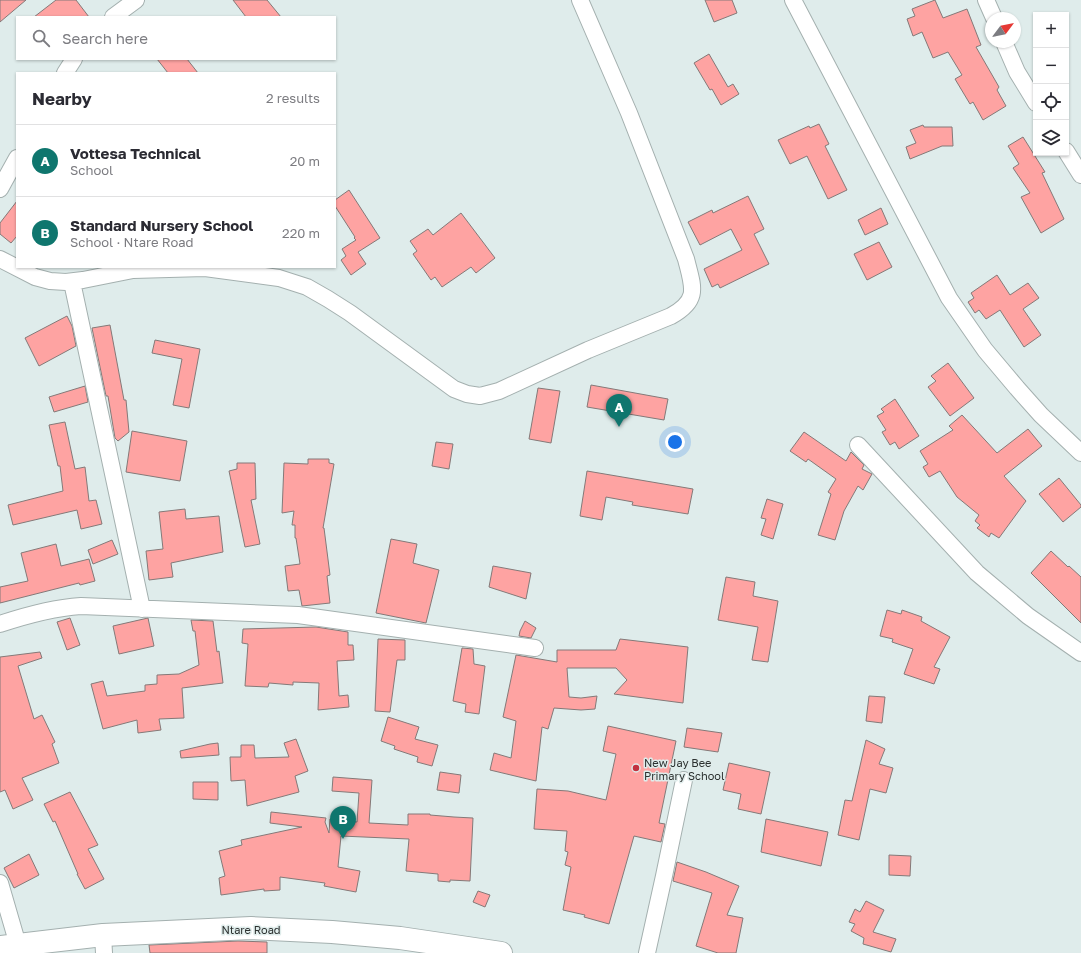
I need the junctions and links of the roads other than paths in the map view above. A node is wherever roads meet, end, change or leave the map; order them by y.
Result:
1 (136, 0) edge
2 (580, 0) edge
3 (794, 0) edge
4 (986, 0) edge
5 (991, 12) edge
6 (114, 16) edge
7 (1007, 48) edge
8 (73, 60) edge
9 (66, 72) edge
10 (1033, 98) edge
11 (1069, 156) edge
12 (16, 160) edge
13 (1081, 174) edge
14 (0, 189) edge
15 (0, 259) edge
16 (16, 267) edge
17 (18, 268) edge
18 (72, 282) junction
19 (858, 445) dead end
20 (1081, 453) edge
21 (142, 609) junction
22 (0, 624) edge
23 (536, 648) dead end
24 (1081, 653) edge
25 (684, 780) dead end
26 (0, 883) edge
27 (103, 944) edge
28 (9, 946) edge
29 (501, 953) edge
30 (647, 953) edge

1 - 6 street
2 - 18 street
3 - 20 street
4 - 5 street
7 - 10 street
8 - 9 street
11 - 13 street
12 - 14 street
15 - 16 street
17 - 18 street
18 - 21 street
19 - 24 street
21 - 22 street
21 - 23 street
25 - 30 street
26 - 28 street
27 - 28 main road, Ntare Road
27 - 29 main road, Ntare Road

